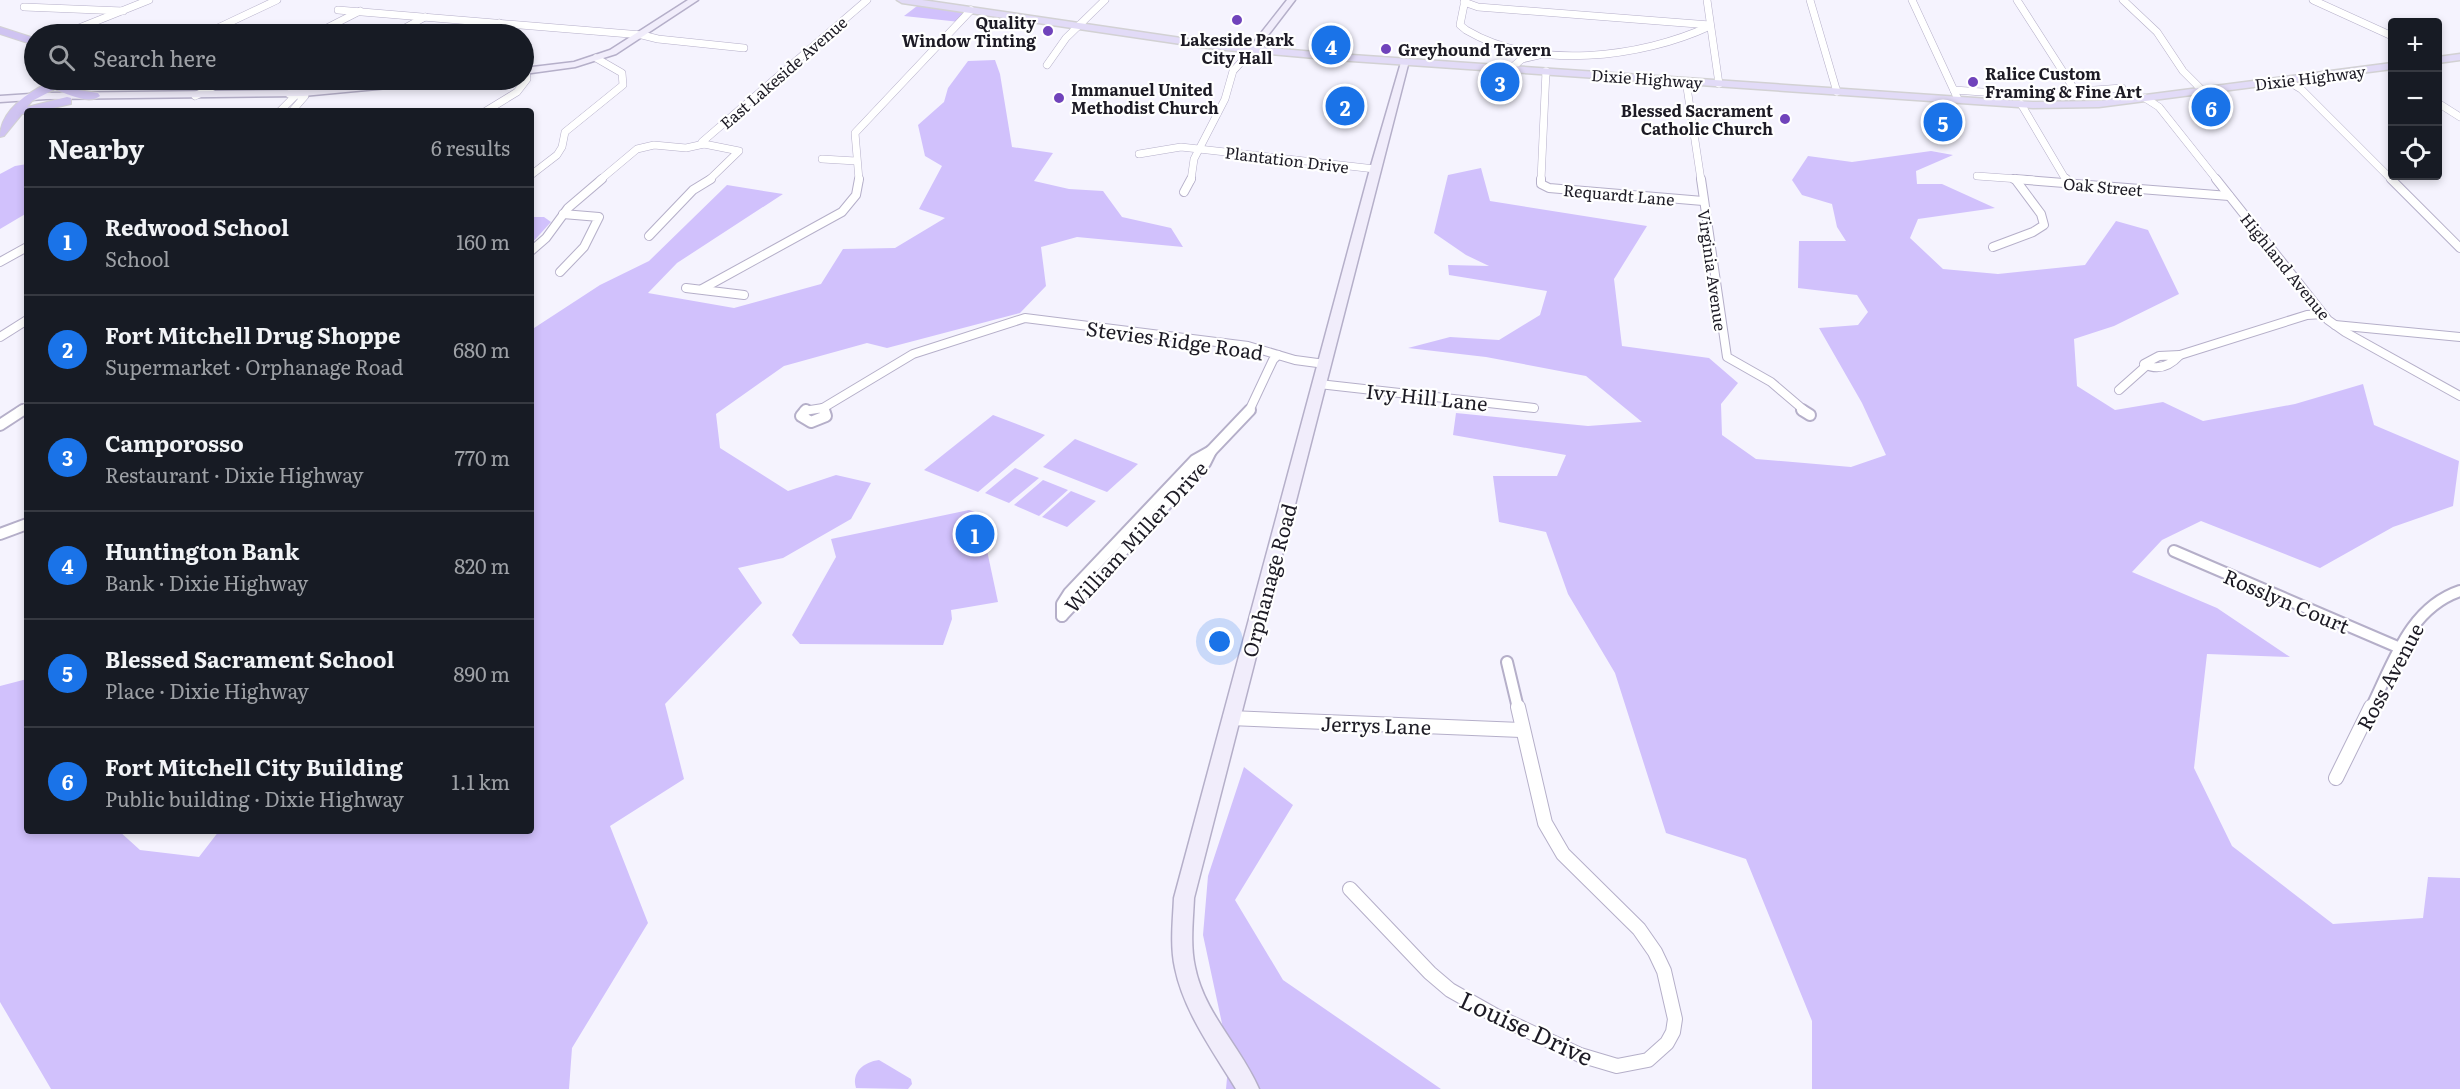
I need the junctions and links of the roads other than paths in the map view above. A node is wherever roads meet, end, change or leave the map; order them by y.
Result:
1 (149, 0) edge
2 (277, 0) edge
3 (694, 0) edge
4 (867, 0) edge
5 (902, 0) edge
6 (1105, 0) edge
7 (1291, 0) edge
8 (1707, 0) edge
9 (1810, 0) edge
10 (1912, 0) edge
11 (2017, 0) edge
12 (2122, 0) edge
13 (2313, 0) edge
14 (1465, 1) edge
15 (24, 7) dead end
16 (1478, 7) junction
17 (338, 10) dead end
18 (971, 10) junction
19 (1462, 10) junction
20 (123, 11) junction
21 (360, 11) junction
22 (426, 17) junction
23 (499, 22) junction
24 (89, 24) edge
25 (225, 24) edge
26 (335, 24) edge
27 (413, 24) edge
28 (496, 24) edge
29 (521, 24) edge
30 (534, 25) edge
31 (1710, 26) junction
32 (1081, 27) junction
33 (0, 30) edge
34 (2388, 34) edge
35 (642, 35) junction
36 (24, 38) edge
37 (1496, 43) junction
38 (744, 48) dead end
39 (1253, 49) junction
40 (1544, 54) junction
41 (2460, 57) edge
42 (596, 58) junction
43 (2442, 59) edge
44 (1405, 61) junction
45 (1047, 65) dead end
46 (2388, 67) edge
47 (1509, 69) junction
48 (534, 70) edge
49 (1546, 71) junction
50 (2286, 80) junction
51 (1686, 81) junction
52 (1719, 84) junction
53 (2122, 88) dead end
54 (42, 90) edge
55 (70, 90) edge
56 (207, 90) edge
57 (295, 90) edge
58 (329, 90) edge
59 (519, 90) edge
60 (2203, 91) junction
61 (1837, 92) junction
62 (2076, 92) junction
63 (303, 93) junction
64 (288, 94) junction
65 (1956, 95) junction
66 (94, 96) junction
67 (195, 96) junction
68 (28, 98) junction
69 (2145, 98) junction
70 (0, 99) edge
71 (67, 101) junction
72 (2022, 104) junction
73 (2442, 106) edge
74 (33, 108) edge
75 (283, 108) edge
76 (295, 108) edge
77 (491, 108) edge
78 (24, 111) edge
79 (17, 114) junction
80 (2460, 117) edge
81 (0, 133) edge
82 (704, 144) junction
83 (1199, 149) junction
84 (1139, 154) dead end
85 (822, 159) dead end
86 (856, 161) junction
87 (1375, 169) junction
88 (534, 173) edge
89 (1977, 176) dead end
90 (2015, 179) junction
91 (2068, 183) junction
92 (1185, 192) dead end
93 (2229, 196) junction
94 (1703, 201) junction
95 (563, 214) junction
96 (649, 236) dead end
97 (1993, 247) dead end
98 (534, 248) edge
99 (2460, 248) edge
100 (24, 249) edge
101 (0, 262) edge
102 (560, 272) dead end
103 (686, 288) dead end
104 (702, 290) junction
105 (744, 295) dead end
106 (2323, 314) junction
107 (24, 322) edge
108 (2334, 325) junction
109 (0, 337) edge
110 (2460, 337) edge
111 (1278, 355) junction
112 (1325, 364) junction
113 (1319, 384) junction
114 (2119, 390) dead end
115 (2460, 396) edge
116 (823, 408) dead end
117 (1534, 408) dead end
118 (24, 409) edge
119 (1810, 415) dead end
120 (0, 425) edge
121 (1211, 451) junction
122 (24, 525) edge
123 (0, 534) edge
124 (2174, 551) dead end
125 (2460, 591) edge
126 (2400, 648) junction
127 (1507, 662) dead end
128 (1230, 718) junction
129 (1521, 730) junction
130 (2336, 778) dead end
131 (1350, 889) dead end
132 (1248, 1089) edge

1 - 20 street
2 - 25 street
3 - 35 main road
4 - 82 street, East Lakeside Avenue
5 - 18 main road, Dixie Highway
6 - 32 street
7 - 39 main road
8 - 31 street
9 - 61 street
10 - 65 street
11 - 62 street
12 - 60 street
13 - 34 street
14 - 16 street
14 - 19 street
15 - 20 street
16 - 19 street
16 - 31 street
17 - 21 street
18 - 32 main road, Dixie Highway
18 - 86 street
19 - 37 street
20 - 24 street
21 - 22 street
21 - 26 street
22 - 23 street
22 - 27 street
23 - 28 street
23 - 29 street
30 - 35 street
31 - 40 street
31 - 52 street
32 - 39 main road, Dixie Highway
32 - 45 street
33 - 36 highway
35 - 38 street
35 - 42 main road
37 - 40 street
37 - 47 street
39 - 44 main road, Dixie Highway
39 - 83 street
40 - 47 street
41 - 43 main road
42 - 48 main road
42 - 88 street
44 - 47 main road, Dixie Highway
44 - 87 main road, Orphanage Road
46 - 50 main road, Dixie Highway
47 - 49 main road, Dixie Highway
49 - 51 main road, Dixie Highway
49 - 94 street, Requardt Lane
50 - 60 main road, Dixie Highway
50 - 99 street
51 - 52 main road, Dixie Highway
51 - 94 street, Virginia Avenue
52 - 61 main road, Dixie Highway
53 - 62 street
54 - 68 highway
55 - 66 highway
56 - 67 street
57 - 64 street
58 - 63 main road
59 - 77 street
60 - 69 main road, Dixie Highway
61 - 65 main road, Dixie Highway
62 - 65 street
63 - 64 main road
63 - 75 street
63 - 76 street
64 - 67 main road
65 - 72 main road, Dixie Highway
66 - 67 main road
66 - 68 main road
67 - 71 main road
68 - 70 main road
68 - 71 main road
68 - 79 highway
69 - 72 main road, Dixie Highway
69 - 93 street, Highland Avenue
71 - 74 highway
72 - 91 street
73 - 80 street
78 - 79 highway
79 - 81 highway
82 - 95 street
82 - 96 street
83 - 84 street, Plantation Drive
83 - 87 street, Plantation Drive
83 - 92 street
85 - 86 street
86 - 104 street
87 - 112 main road, Orphanage Road
89 - 90 street, Oak Street
90 - 91 street, Oak Street
90 - 97 street
91 - 93 street, Oak Street
93 - 106 street, Highland Avenue
94 - 119 street, Virginia Avenue
95 - 98 street
95 - 102 street
100 - 101 street
103 - 104 street
104 - 105 street
106 - 108 street, Highland Avenue
106 - 114 street
107 - 109 street
108 - 110 street
108 - 115 street, Highland Avenue
111 - 112 street, Stevies Ridge Road
111 - 116 street, Stevies Ridge Road
111 - 121 street, William Miller Drive
112 - 113 main road, Orphanage Road
113 - 117 street, Ivy Hill Lane
113 - 128 main road, Orphanage Road
118 - 120 street
121 - 121 street, William Miller Drive
122 - 123 street
124 - 126 street, Rosslyn Court
125 - 126 street, Ross Avenue
126 - 130 street, Ross Avenue
127 - 129 street, Louise Drive
128 - 129 street, Jerrys Lane
128 - 132 main road, Orphanage Road
129 - 131 street, Louise Drive

